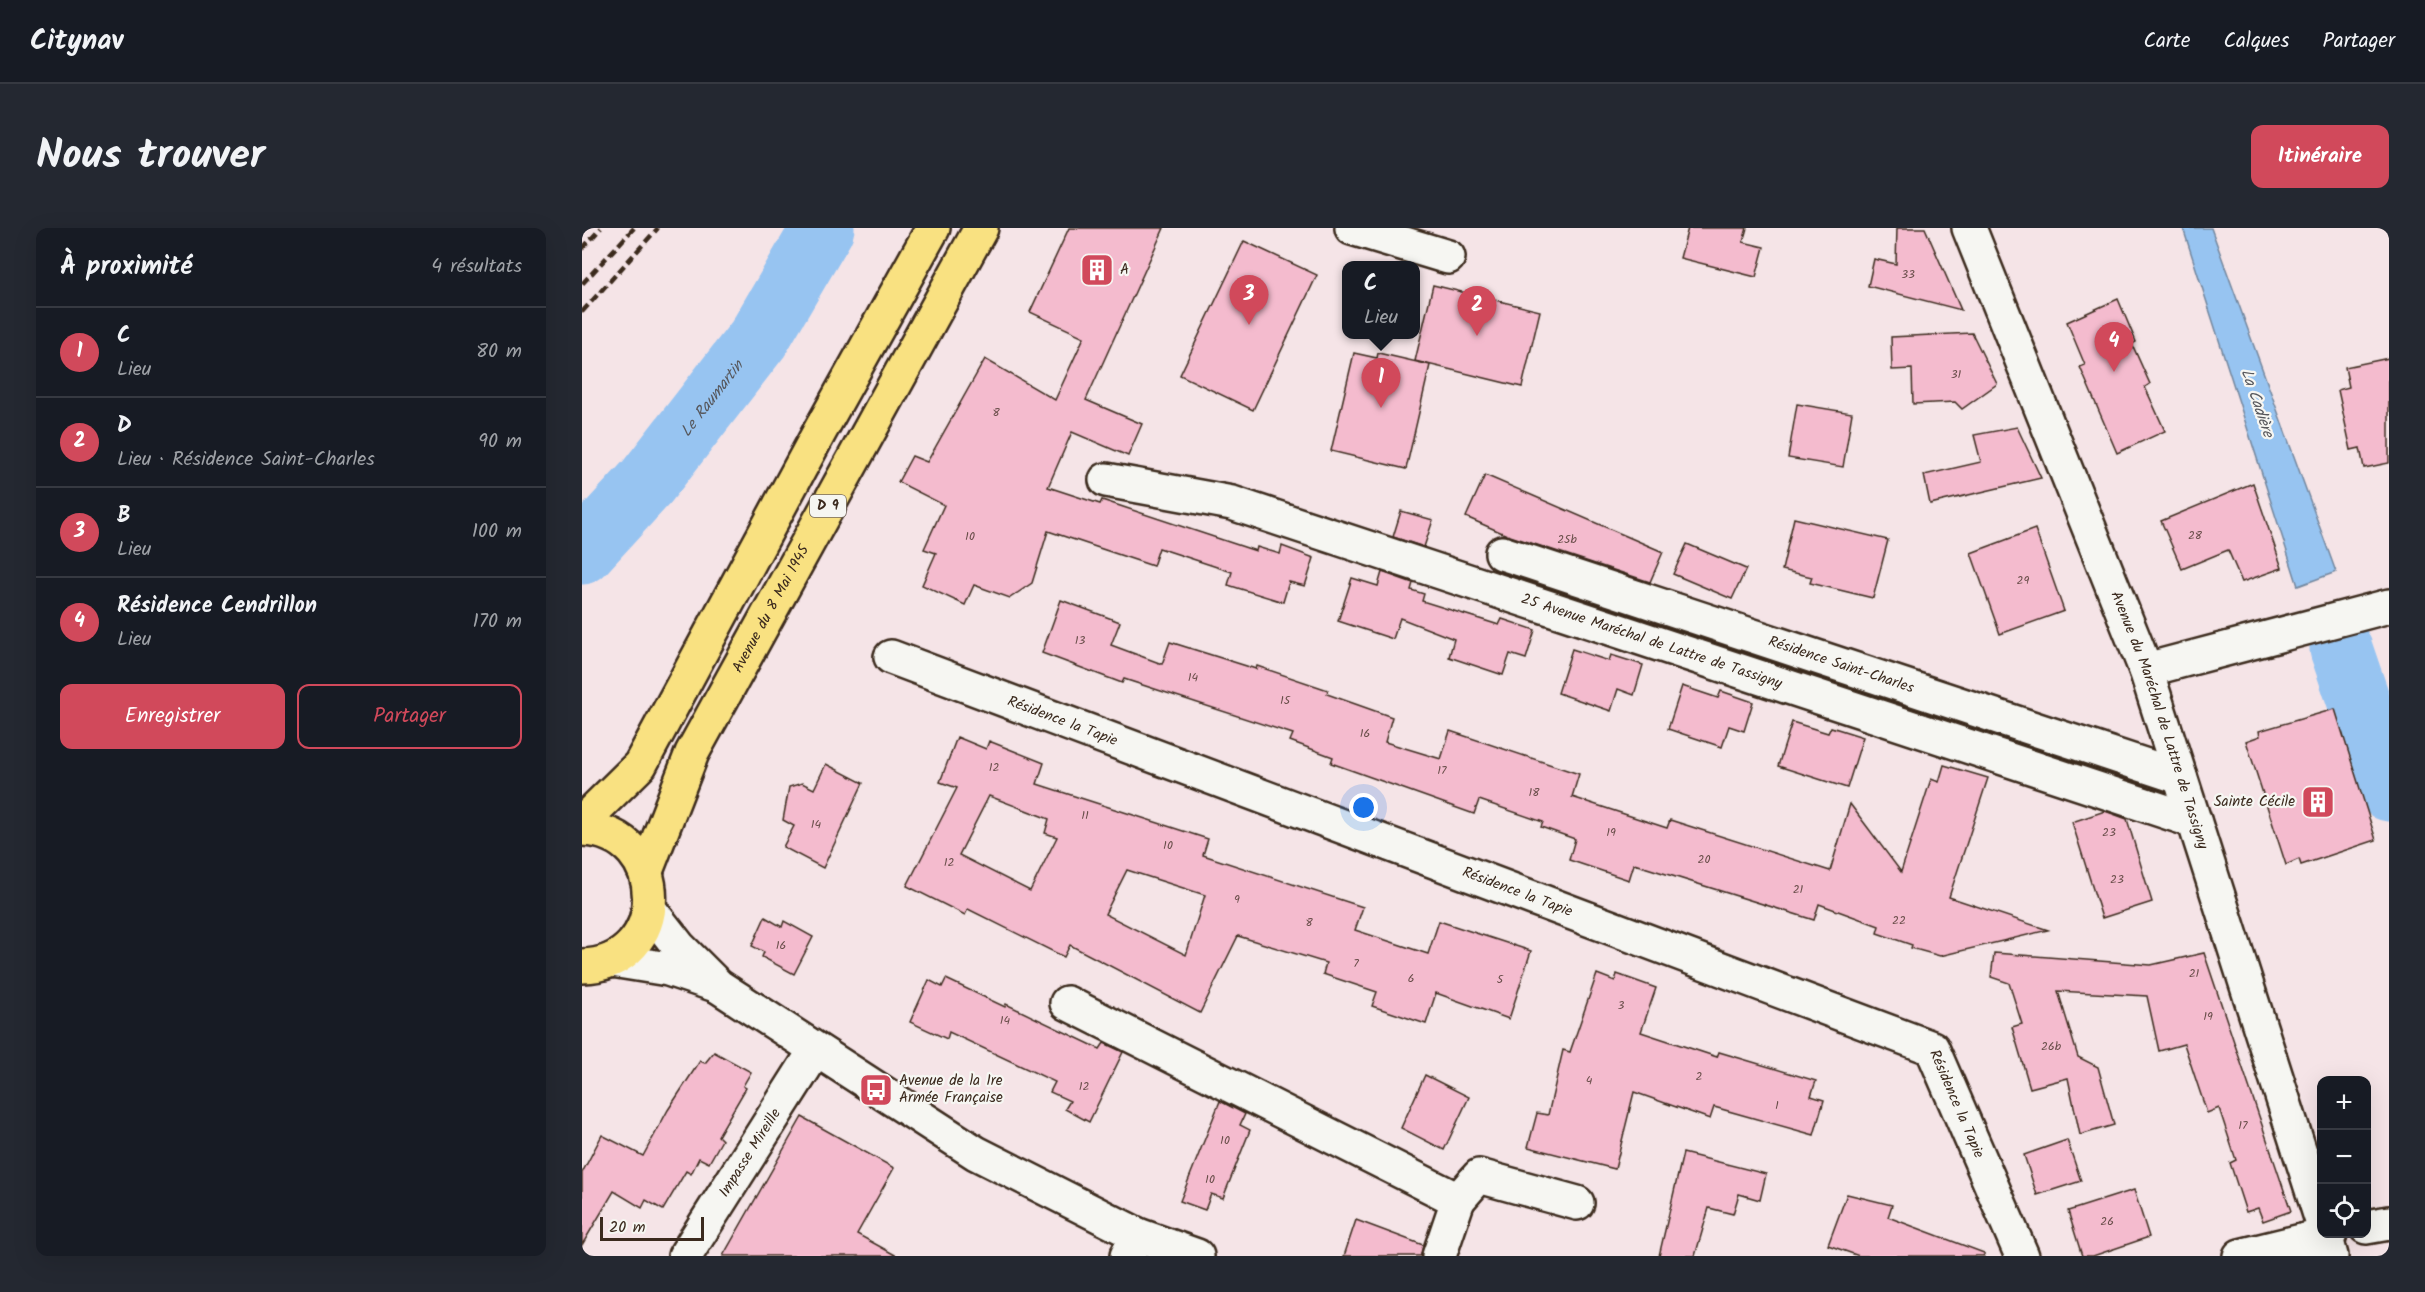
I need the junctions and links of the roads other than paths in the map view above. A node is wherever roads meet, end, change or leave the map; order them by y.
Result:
1 (933, 228) edge
2 (981, 228) edge
3 (1352, 228) edge
4 (1970, 228) edge
5 (1448, 257) dead end
6 (1106, 480) dead end
7 (1502, 553) dead end
8 (2381, 607) edge
9 (891, 657) dead end
10 (2146, 670) junction
11 (2180, 777) junction
12 (2194, 820) junction
13 (582, 822) edge
14 (582, 829) edge
15 (646, 871) junction
16 (650, 910) junction
17 (592, 967) edge
18 (718, 986) junction
19 (1066, 1003) dead end
20 (815, 1051) junction
21 (1458, 1200) junction
22 (1577, 1203) dead end
23 (2317, 1205) edge
24 (2389, 1222) edge
25 (2371, 1226) edge
26 (2317, 1237) edge
27 (2328, 1238) edge
28 (1133, 1246) edge
29 (685, 1256) edge
30 (1197, 1256) edge
31 (1439, 1256) edge
32 (2022, 1256) edge
33 (2240, 1256) edge
34 (2331, 1256) edge

1 - 13 main road, D 9
2 - 15 main road, Avenue du 8 Mai 1945 / D 9
3 - 5 street
4 - 10 street, Avenue du Maréchal de Lattre de Tassigny
6 - 12 street, 25 Avenue Maréchal de Lattre de Tassigny
7 - 11 street, Résidence Saint-Charles
8 - 10 street
9 - 32 street, Résidence la Tapie
10 - 11 street, Avenue du Maréchal de Lattre de Tassigny
11 - 12 street, Avenue du Maréchal de Lattre de Tassigny
12 - 23 street, Avenue du Maréchal de Lattre de Tassigny
14 - 15 main road
15 - 16 main road
16 - 17 main road
16 - 18 street
17 - 18 street
18 - 20 street
19 - 21 street
20 - 28 street
20 - 29 street, Impasse Mireille
21 - 22 street
21 - 31 street
24 - 25 street
26 - 33 street
27 - 34 street
28 - 30 street

